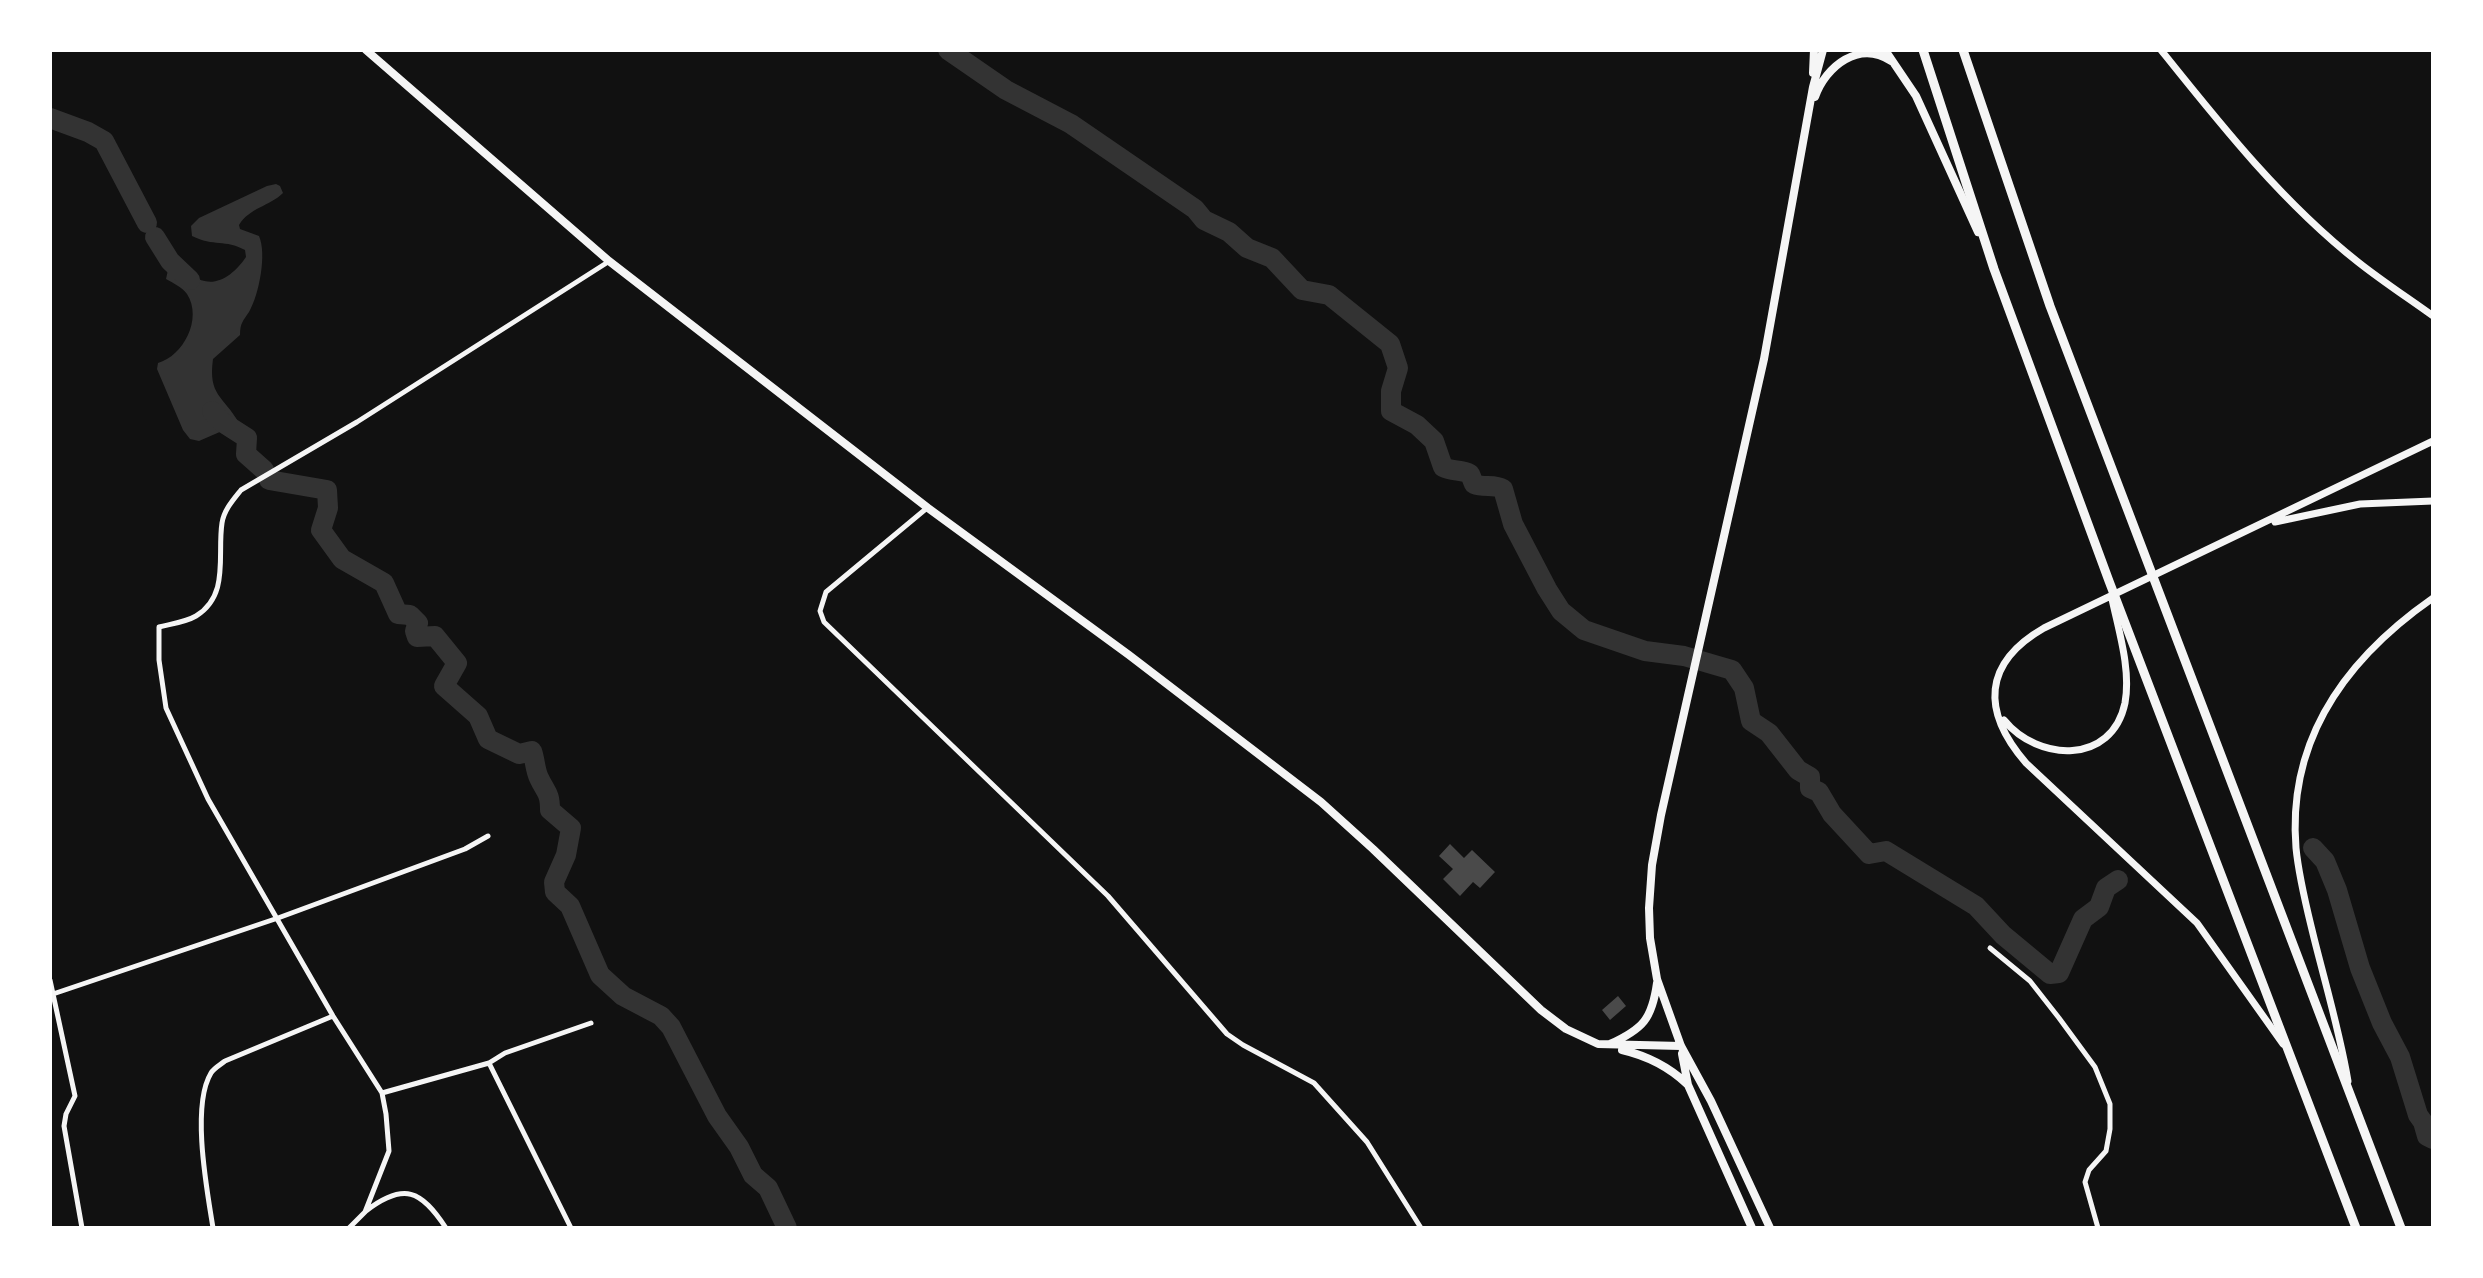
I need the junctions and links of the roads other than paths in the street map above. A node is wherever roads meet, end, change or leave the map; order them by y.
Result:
1 (366, 50) edge
2 (1814, 50) edge
3 (1823, 50) edge
4 (1885, 50) edge
5 (1923, 50) edge
6 (1963, 50) edge
7 (2161, 50) edge
8 (1896, 65) junction
9 (1813, 87) junction
10 (1807, 120) junction
11 (609, 261) junction
12 (1994, 269) junction
13 (2433, 316) edge
14 (2433, 441) edge
15 (2433, 501) edge
16 (928, 508) junction
17 (2257, 527) junction
18 (2109, 581) junction
19 (2433, 598) edge
20 (1998, 712) junction
21 (488, 836) dead end
22 (278, 918) junction
23 (1990, 948) dead end
24 (1657, 979) junction
25 (50, 980) edge
26 (53, 994) junction
27 (333, 1016) junction
28 (591, 1023) dead end
29 (1606, 1046) junction
30 (1681, 1046) junction
31 (2287, 1050) junction
32 (489, 1063) junction
33 (1688, 1085) junction
34 (382, 1093) junction
35 (2351, 1095) junction
36 (365, 1212) junction
37 (82, 1228) edge
38 (213, 1228) edge
39 (349, 1228) edge
40 (446, 1228) edge
41 (571, 1228) edge
42 (1421, 1228) edge
43 (1752, 1228) edge
44 (1770, 1228) edge
45 (2098, 1228) edge
46 (2356, 1228) edge
47 (2401, 1228) edge

1 - 11 main road
2 - 9 main road
3 - 9 main road
4 - 8 main road
5 - 12 highway
6 - 35 highway
7 - 13 main road
8 - 10 main road
8 - 12 main road
9 - 10 main road
10 - 24 main road
11 - 16 main road
11 - 22 street
12 - 18 highway
14 - 17 main road
15 - 17 main road
16 - 29 main road
16 - 42 street
17 - 20 main road
18 - 20 main road
18 - 31 highway
19 - 35 main road
20 - 31 main road
21 - 22 street
22 - 26 street
22 - 27 street
23 - 45 street
24 - 29 main road
24 - 30 main road
25 - 26 street
26 - 37 street
27 - 34 street
27 - 38 street
28 - 32 street
29 - 30 main road
29 - 33 main road
30 - 33 main road
30 - 44 main road
31 - 46 highway
32 - 34 street
32 - 41 street
33 - 43 main road
34 - 36 street
35 - 47 highway
36 - 39 street
36 - 40 street

